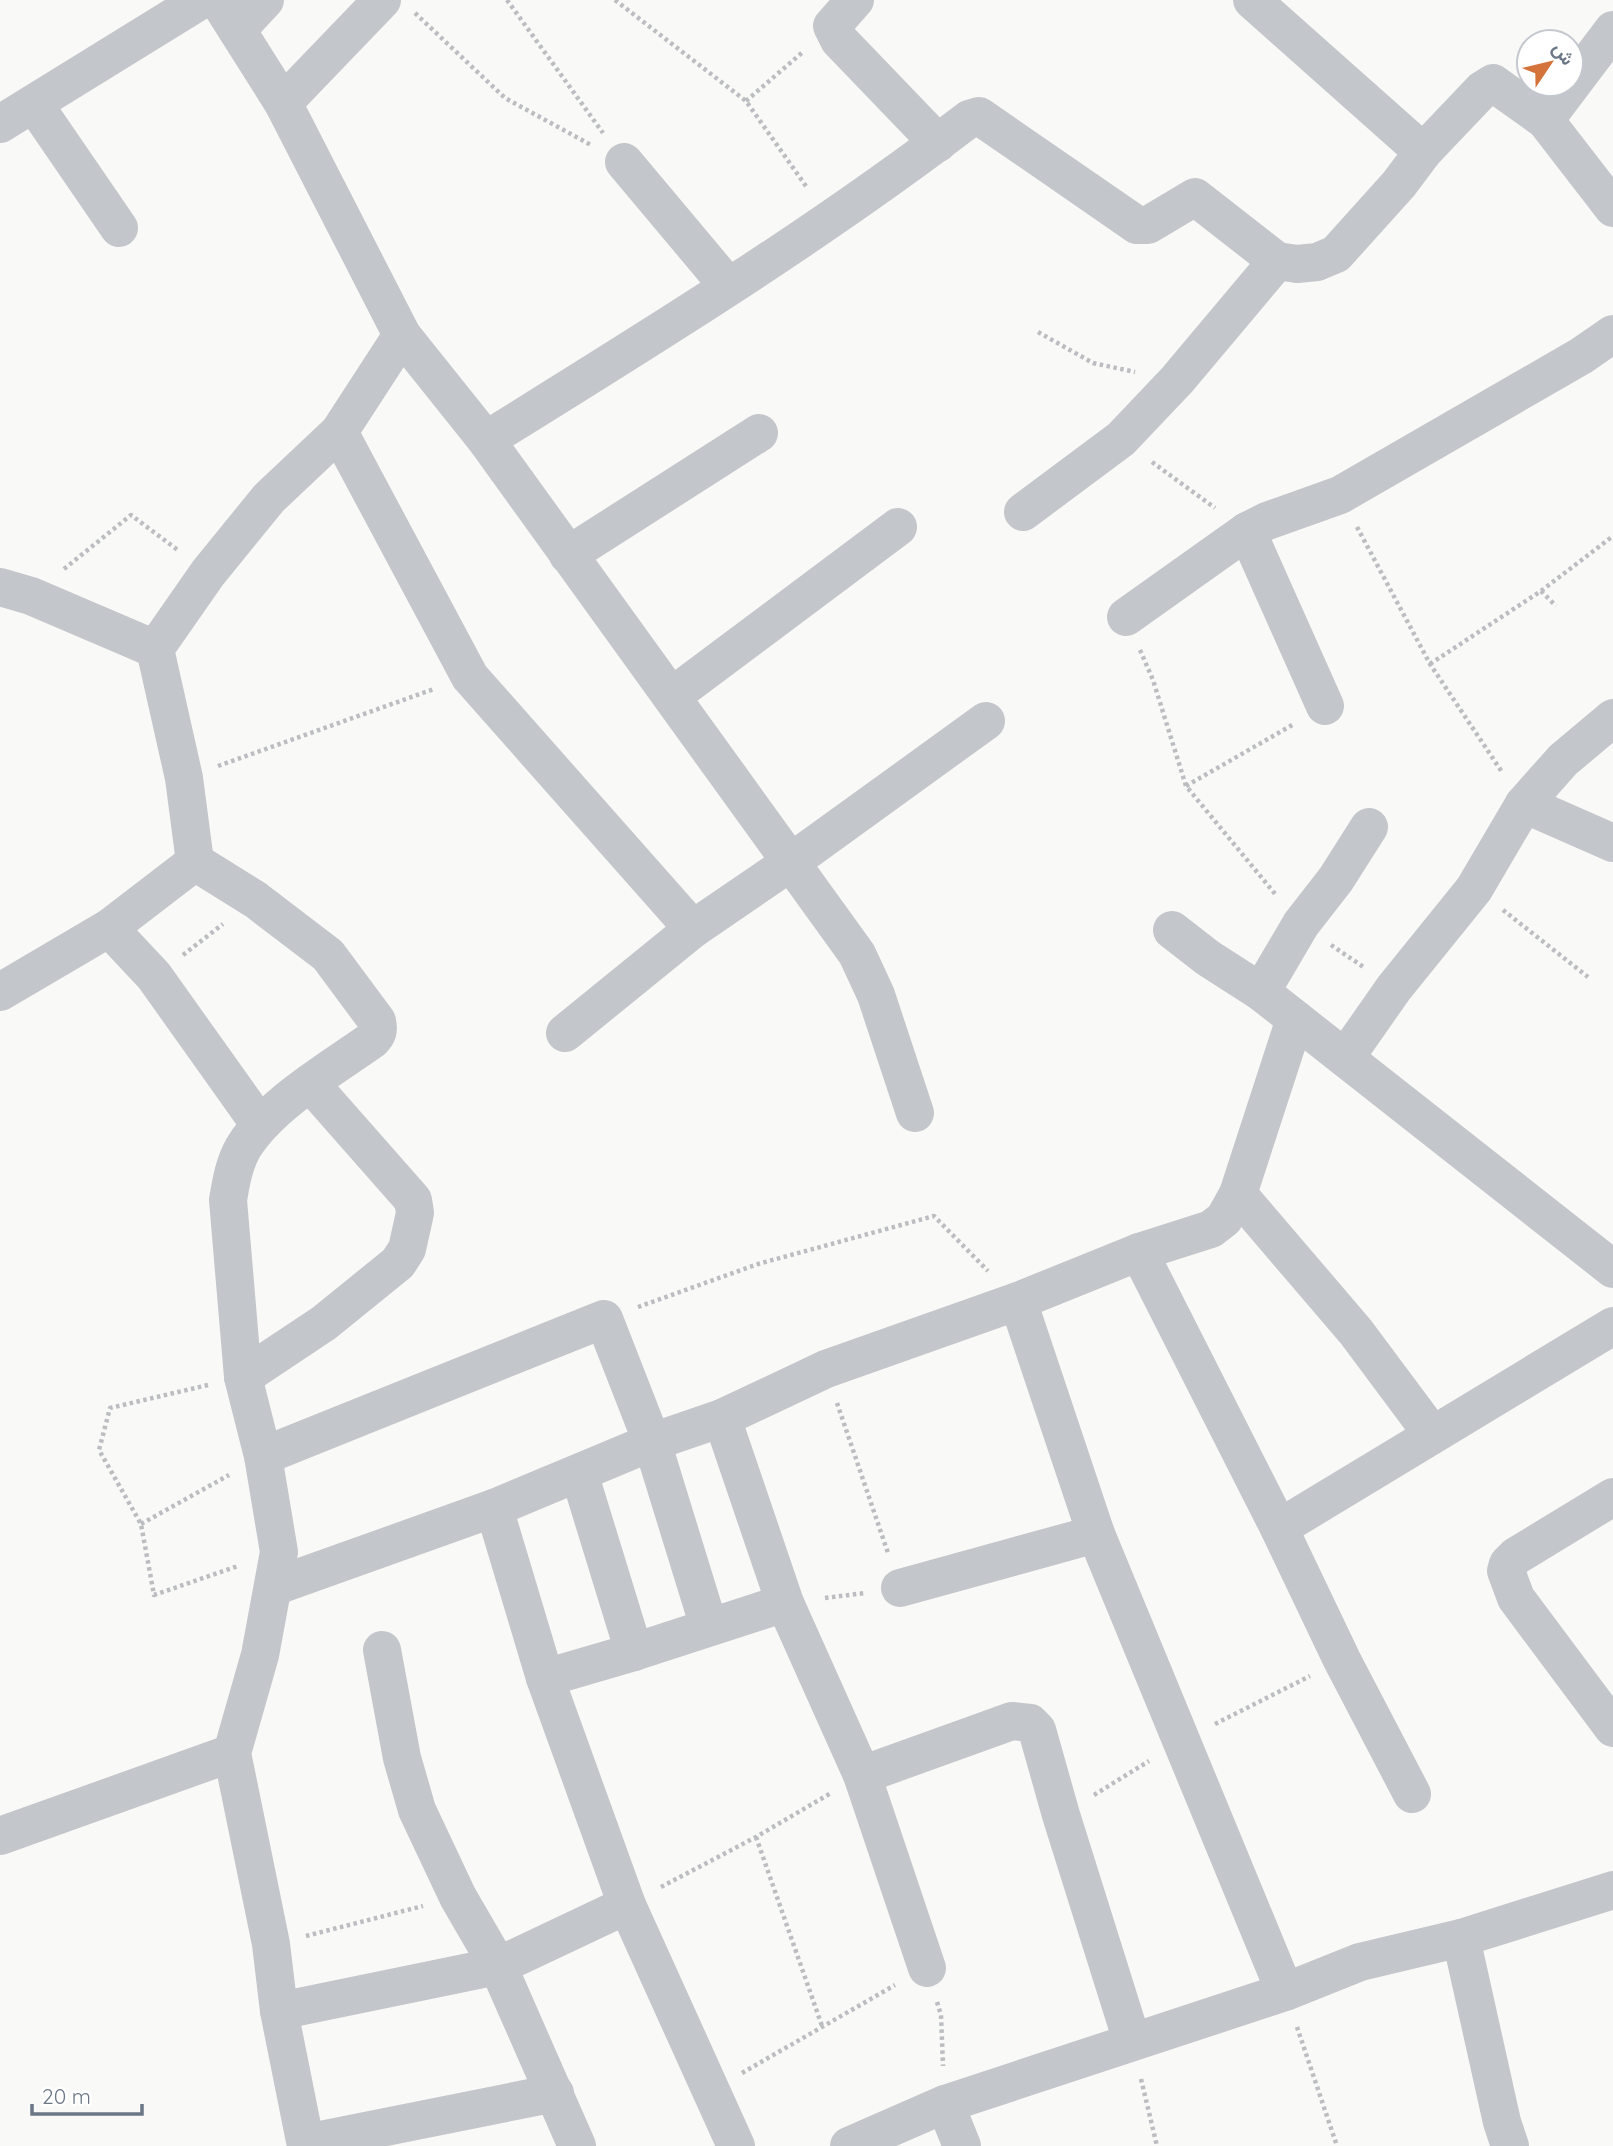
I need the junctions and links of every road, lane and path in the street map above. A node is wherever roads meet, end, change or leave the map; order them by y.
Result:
1 (201, 0) edge
2 (265, 0) edge
3 (507, 0) edge
4 (615, 0) edge
5 (1252, 0) edge
6 (396, 4) edge
7 (844, 13) edge
8 (228, 15) edge
9 (1613, 30) edge
10 (746, 101) junction
11 (283, 103) junction
12 (34, 104) junction
13 (1545, 120) junction
14 (0, 124) edge
15 (939, 143) junction
16 (1423, 152) junction
17 (624, 162) junction
18 (1613, 208) edge
19 (829, 219) junction
20 (119, 228) dead end
21 (1277, 261) junction
22 (728, 286) junction
23 (1038, 332) dead end
24 (402, 335) junction
25 (1610, 345) edge
26 (1177, 380) junction
27 (340, 432) junction
28 (759, 433) dead end
29 (1121, 439) junction
30 (486, 440) junction
31 (1340, 495) junction
32 (1023, 512) dead end
33 (898, 527) dead end
34 (1247, 531) junction
35 (1613, 536) edge
36 (568, 555) junction
37 (208, 573) junction
38 (15, 592) edge
39 (1541, 592) junction
40 (1556, 606) dead end
41 (1126, 617) dead end
42 (155, 649) junction
43 (1430, 664) junction
44 (470, 677) junction
45 (1153, 680) dead end
46 (672, 696) junction
47 (1325, 706) joint
48 (1613, 718) edge
49 (986, 721) dead end
50 (184, 778) junction
51 (1186, 786) junction
52 (1524, 804) junction
53 (1369, 827) dead end
54 (1613, 843) edge
55 (195, 862) junction
56 (791, 862) junction
57 (1474, 889) junction
58 (256, 900) junction
59 (1301, 924) junction
60 (109, 928) junction
61 (693, 929) junction
62 (1172, 930) dead end
63 (154, 976) junction
64 (1588, 976) dead end
65 (1394, 988) junction
66 (0, 992) edge
67 (1261, 992) junction
68 (1295, 1019) junction
69 (565, 1033) dead end
70 (1345, 1058) junction
71 (310, 1083) junction
72 (915, 1114) dead end
73 (260, 1125) junction
74 (1238, 1194) junction
75 (1139, 1252) junction
76 (1613, 1269) edge
77 (1018, 1301) junction
78 (604, 1319) junction
79 (1613, 1326) edge
80 (826, 1368) junction
81 (243, 1377) junction
82 (722, 1418) junction
83 (1432, 1434) junction
84 (652, 1442) junction
85 (263, 1457) junction
86 (579, 1473) junction
87 (1613, 1497) edge
88 (494, 1508) junction
89 (141, 1524) junction
90 (1279, 1528) junction
91 (1096, 1534) junction
92 (276, 1569) junction
93 (900, 1588) junction
94 (785, 1603) junction
95 (709, 1627) junction
96 (382, 1650) dead end
97 (634, 1652) junction
98 (1342, 1660) junction
99 (545, 1678) junction
100 (1613, 1728) edge
101 (1181, 1741) junction
102 (232, 1753) junction
103 (862, 1775) junction
104 (1412, 1794) dead end
105 (1061, 1815) junction
106 (0, 1836) edge
107 (756, 1837) junction
108 (1613, 1890) edge
109 (457, 1897) junction
110 (627, 1905) junction
111 (1461, 1938) junction
112 (271, 1944) junction
113 (498, 1966) junction
114 (927, 1968) junction
115 (1285, 1992) junction
116 (279, 2011) junction
117 (822, 2026) junction
118 (1132, 2041) junction
119 (711, 2091) junction
120 (555, 2093) junction
121 (945, 2104) junction
122 (306, 2145) edge
123 (578, 2146) edge
124 (736, 2146) edge
125 (849, 2146) edge
126 (962, 2146) edge
127 (1157, 2146) edge
128 (1337, 2146) edge
129 (1510, 2146) edge

1 - 12 street
2 - 8 street
3 - 17 path
4 - 10 path
5 - 16 street
6 - 11 street
6 - 17 path
7 - 10 path
7 - 15 street
8 - 11 street
9 - 13 street
10 - 19 path
11 - 24 street
12 - 14 street
12 - 20 street
13 - 16 street
13 - 18 street
15 - 19 street
15 - 21 street
16 - 21 street
17 - 22 street
19 - 22 street
21 - 26 street
22 - 30 street
23 - 26 path
24 - 27 street
24 - 30 street
25 - 31 street
26 - 29 street
27 - 37 street
27 - 44 street
28 - 36 street
29 - 32 street
29 - 34 path
30 - 36 street
31 - 34 street
31 - 43 path
33 - 46 street
34 - 41 street
34 - 47 street
35 - 39 path
36 - 46 street
37 - 38 path
37 - 42 street
38 - 42 street
39 - 40 path
39 - 43 path
42 - 50 street
43 - 52 path
44 - 50 path
44 - 61 street
45 - 51 path
46 - 56 street
47 - 51 path
48 - 52 street
49 - 56 street
50 - 55 street
51 - 59 path
52 - 54 street
52 - 57 street
53 - 59 street
55 - 58 street
55 - 60 street
56 - 61 street
56 - 72 street
57 - 64 path
57 - 65 street
58 - 63 path
58 - 71 street
59 - 65 path
59 - 67 street
60 - 63 street
60 - 66 street
61 - 69 street
62 - 67 street
63 - 73 street
65 - 70 street
67 - 68 street
68 - 70 street
68 - 74 street
70 - 76 street
71 - 73 street
71 - 81 street
73 - 81 street
74 - 75 street
74 - 83 street
75 - 77 street
75 - 90 street
77 - 78 path
77 - 80 street
77 - 91 street
78 - 84 street
78 - 85 street
79 - 83 street
80 - 82 street
80 - 93 path
81 - 85 street
81 - 89 path
82 - 84 street
82 - 94 street
83 - 90 street
84 - 86 street
84 - 95 street
85 - 89 path
85 - 92 street
86 - 88 street
86 - 97 street
87 - 100 street
88 - 92 street
88 - 99 street
89 - 92 path
90 - 98 street
91 - 93 street
91 - 101 street
92 - 102 street
93 - 94 path
94 - 95 street
94 - 103 street
95 - 97 street
96 - 109 street
97 - 99 street
98 - 101 path
98 - 104 street
99 - 110 street
101 - 105 path
101 - 115 street
102 - 106 street
102 - 112 street
103 - 105 street
103 - 107 path
103 - 114 street
105 - 118 street
107 - 110 path
107 - 117 path
108 - 111 street
109 - 112 path
109 - 113 street
110 - 113 street
110 - 119 street
111 - 115 street
111 - 129 street
112 - 116 street
113 - 116 street
113 - 120 street
114 - 117 path
114 - 121 path
115 - 118 street
115 - 128 path
116 - 122 street
117 - 119 path
118 - 121 street
118 - 127 path
119 - 124 street
120 - 122 street
120 - 123 street
121 - 125 street
121 - 126 street

